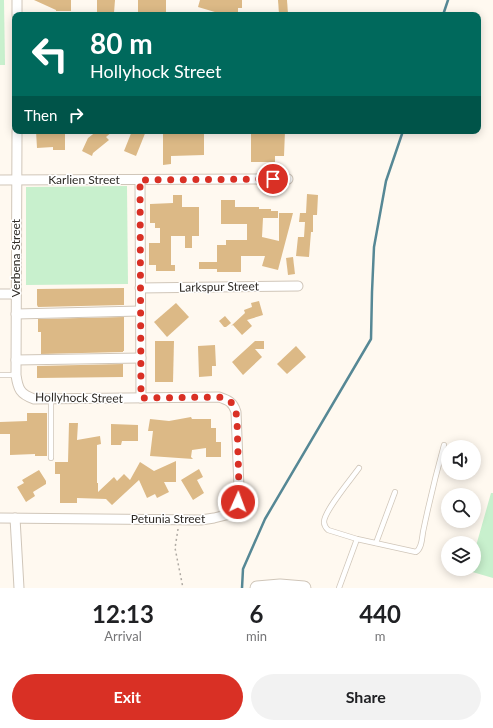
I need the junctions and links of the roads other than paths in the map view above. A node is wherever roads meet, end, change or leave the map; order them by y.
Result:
1 (18, 0) edge
2 (17, 12) edge
3 (17, 134) edge
4 (288, 179) dead end
5 (0, 180) edge
6 (17, 180) junction
7 (140, 180) junction
8 (298, 286) dead end
9 (140, 288) junction
10 (0, 294) edge
11 (16, 294) junction
12 (140, 311) junction
13 (16, 314) junction
14 (140, 358) junction
15 (16, 360) junction
16 (0, 375) edge
17 (16, 375) junction
18 (17, 385) joint
19 (219, 397) joint
20 (141, 398) junction
21 (50, 399) junction
22 (441, 456) edge
23 (51, 458) dead end
24 (359, 468) dead end
25 (395, 492) dead end
26 (0, 518) edge
27 (15, 518) junction
28 (357, 539) junction
29 (376, 543) junction
30 (19, 588) edge
31 (257, 588) edge
32 (304, 588) edge
33 (339, 588) edge

1 - 2 street
3 - 6 street, Verbena Street
4 - 7 street, Karlien Street
5 - 6 street, Karlien Street
6 - 7 street, Karlien Street
6 - 11 street, Verbena Street
7 - 9 street
8 - 9 street, Larkspur Street
9 - 12 street
10 - 11 street
11 - 13 street, Verbena Street
12 - 13 street
12 - 14 street
13 - 15 street, Verbena Street
14 - 15 street
14 - 20 street
15 - 17 street, Verbena Street
16 - 17 lane
17 - 18 street, Verbena Street
18 - 21 street, Hollyhock Street
19 - 20 street, Hollyhock Street
19 - 27 street, Petunia Street
20 - 21 street, Hollyhock Street
21 - 23 lane
22 - 29 lane
24 - 28 lane
25 - 29 lane
26 - 27 street, Petunia Street
27 - 30 street
28 - 29 lane
28 - 33 lane
31 - 32 street

